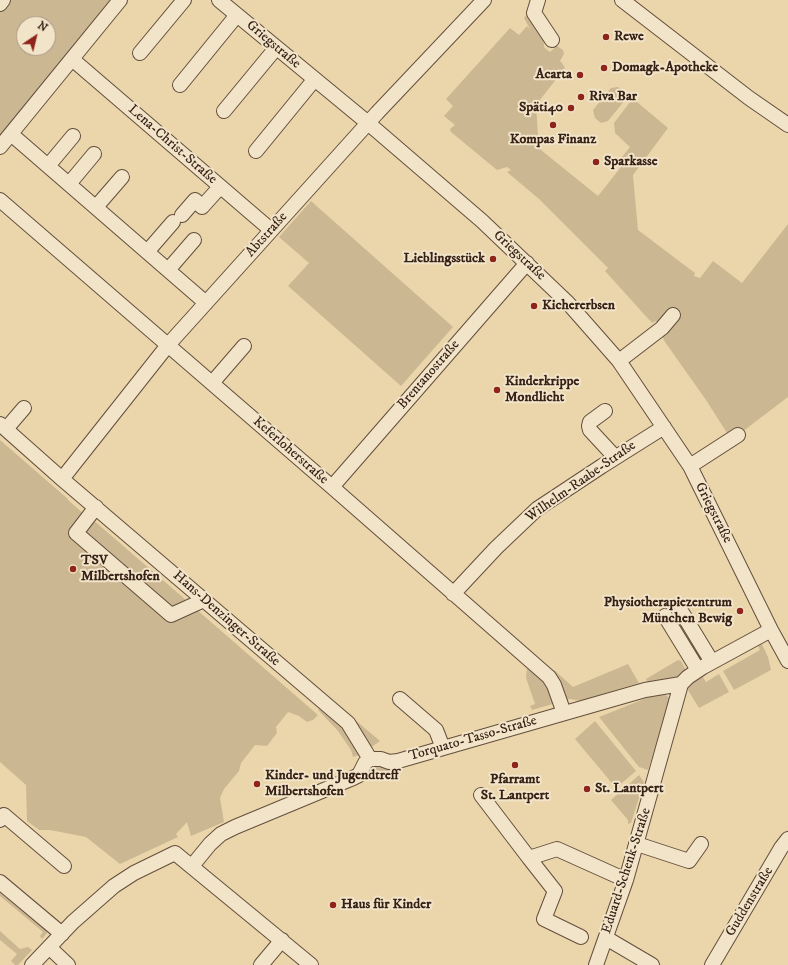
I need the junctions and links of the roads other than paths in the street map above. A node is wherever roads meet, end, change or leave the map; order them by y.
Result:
1 (3, 0) edge
2 (120, 0) edge
3 (184, 0) edge
4 (219, 0) edge
5 (484, 0) edge
6 (538, 0) edge
7 (622, 0) edge
8 (0, 4) edge
9 (237, 15) junction
10 (552, 40) dead end
11 (276, 48) junction
12 (140, 53) dead end
13 (72, 59) junction
14 (314, 80) junction
15 (180, 85) dead end
16 (224, 111) dead end
17 (368, 123) junction
18 (788, 125) edge
19 (11, 134) junction
20 (74, 136) dead end
21 (0, 147) edge
22 (256, 151) dead end
23 (94, 154) dead end
24 (48, 166) junction
25 (122, 177) dead end
26 (69, 184) junction
27 (220, 187) junction
28 (0, 200) edge
29 (96, 208) junction
30 (271, 230) junction
31 (194, 240) dead end
32 (147, 252) junction
33 (527, 263) junction
34 (168, 270) junction
35 (206, 303) junction
36 (673, 315) dead end
37 (168, 345) junction
38 (244, 346) dead end
39 (619, 361) junction
40 (212, 383) junction
41 (24, 408) dead end
42 (605, 411) dead end
43 (3, 426) edge
44 (664, 427) junction
45 (738, 435) dead end
46 (615, 457) junction
47 (690, 466) junction
48 (62, 479) junction
49 (332, 487) junction
50 (96, 507) junction
51 (454, 594) junction
52 (204, 600) junction
53 (681, 611) dead end
54 (665, 616) dead end
55 (771, 630) junction
56 (788, 661) edge
57 (712, 662) junction
58 (698, 670) junction
59 (681, 684) junction
60 (400, 699) dead end
61 (564, 713) junction
62 (443, 748) junction
63 (370, 759) junction
64 (481, 795) dead end
65 (0, 820) edge
66 (788, 839) edge
67 (637, 844) junction
68 (701, 844) dead end
69 (529, 858) junction
70 (64, 866) dead end
71 (192, 866) junction
72 (626, 880) junction
73 (0, 882) edge
74 (62, 934) junction
75 (581, 937) dead end
76 (606, 938) junction
77 (282, 940) junction
78 (49, 947) junction
79 (32, 965) edge
80 (68, 965) edge
81 (261, 965) edge
82 (311, 965) edge
83 (596, 965) edge
84 (652, 965) edge
85 (712, 965) edge

1 - 8 street
2 - 13 street
3 - 12 street
4 - 9 street, Griegstraße
5 - 17 street, Abtstraße
6 - 10 street
7 - 18 street
9 - 11 street, Griegstraße
9 - 15 street
11 - 14 street, Griegstraße
11 - 16 street
13 - 19 street
13 - 27 street, Lena-Christ-Straße
14 - 17 street, Griegstraße
14 - 22 street
17 - 30 street, Abtstraße
17 - 33 street, Griegstraße
19 - 21 street
19 - 24 street
20 - 24 street
23 - 26 street
24 - 26 street
25 - 29 street
26 - 29 street
27 - 30 street, Lena-Christ-Straße
27 - 32 street
28 - 37 street, Keferloherstraße
29 - 32 street
30 - 35 street, Abtstraße
31 - 34 street
32 - 34 street
33 - 39 street, Griegstraße
33 - 49 street, Brentanostraße
34 - 35 street
35 - 37 street, Abtstraße
36 - 39 street
37 - 40 street, Keferloherstraße
37 - 48 street, Abtstraße
38 - 40 street
39 - 44 street, Griegstraße
40 - 49 street, Keferloherstraße
41 - 43 street
42 - 46 street
43 - 48 street, Hans-Denzinger-Straße
44 - 46 street, Wilhelm-Raabe-Straße
44 - 47 street, Griegstraße
45 - 47 street
46 - 51 street, Wilhelm-Raabe-Straße
47 - 55 street, Griegstraße
48 - 50 street, Hans-Denzinger-Straße
49 - 51 street, Keferloherstraße
50 - 52 street, Hans-Denzinger-Straße
50 - 52 street
51 - 61 street, Keferloherstraße
52 - 63 street, Hans-Denzinger-Straße
53 - 57 street
54 - 58 street
55 - 56 street, Griegstraße
55 - 57 street
57 - 58 street
58 - 59 street
59 - 61 street, Torquato-Tasso-Straße
59 - 67 street, Eduard-Schenk-Straße
60 - 62 street
61 - 62 street, Torquato-Tasso-Straße
62 - 63 street, Torquato-Tasso-Straße
63 - 71 street
64 - 69 street
65 - 70 street
66 - 85 street, Guddenstraße
67 - 68 street
67 - 72 street, Eduard-Schenk-Straße
69 - 72 street
69 - 75 street
71 - 74 street
71 - 77 street
72 - 76 street, Eduard-Schenk-Straße
73 - 74 street
74 - 78 street
76 - 83 street, Eduard-Schenk-Straße
76 - 84 street
77 - 81 street
77 - 82 street
78 - 79 street
78 - 80 street

